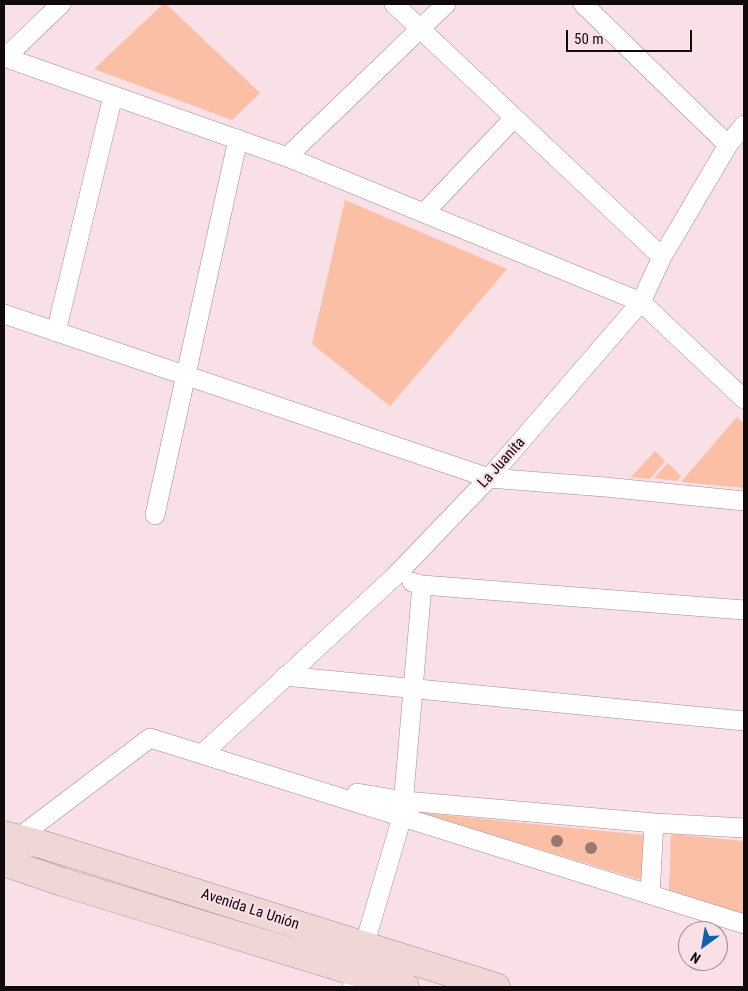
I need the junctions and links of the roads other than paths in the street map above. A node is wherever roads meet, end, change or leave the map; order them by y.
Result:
1 (62, 4) edge
2 (394, 4) edge
3 (446, 4) edge
4 (582, 4) edge
5 (420, 29) junction
6 (5, 58) edge
7 (113, 96) junction
8 (514, 118) junction
9 (744, 124) edge
10 (238, 140) junction
11 (728, 145) junction
12 (286, 157) junction
13 (424, 212) junction
14 (662, 257) junction
15 (641, 302) junction
16 (4, 314) edge
17 (56, 332) junction
18 (186, 376) junction
19 (744, 398) edge
20 (489, 478) junction
21 (744, 501) edge
22 (155, 516) dead end
23 (395, 576) junction
24 (422, 585) junction
25 (744, 610) edge
26 (285, 676) junction
27 (413, 689) junction
28 (744, 721) edge
29 (202, 754) junction
30 (403, 809) junction
31 (654, 823) junction
32 (744, 828) edge
33 (11, 837) edge
34 (4, 862) edge
35 (650, 894) junction
36 (744, 924) edge
37 (358, 968) edge
38 (405, 987) edge
39 (496, 987) edge

1 - 6 street
2 - 5 street
3 - 5 street
4 - 11 street
5 - 8 street
5 - 12 street
6 - 7 street
7 - 10 street
7 - 17 street
8 - 13 street
8 - 14 street
9 - 11 street, La Juanita
10 - 12 street
10 - 18 street
11 - 14 street, La Juanita
12 - 13 street
13 - 15 street
14 - 15 street, La Juanita
15 - 19 street
15 - 20 street, La Juanita
16 - 17 street
17 - 18 street
18 - 20 street
18 - 22 street
20 - 21 street
20 - 23 street, La Juanita
23 - 24 street
23 - 26 street, La Juanita
24 - 25 street
24 - 27 street
26 - 27 street
26 - 29 street, La Juanita
27 - 28 street
27 - 30 street
29 - 30 street
29 - 33 street
30 - 31 street
30 - 35 street
30 - 37 street
31 - 32 street
31 - 35 street
33 - 37 street, Avenida La Unión
34 - 37 street, Avenida La Unión
35 - 36 street
37 - 38 street, Avenida La Unión
37 - 39 street, Avenida La Unión

